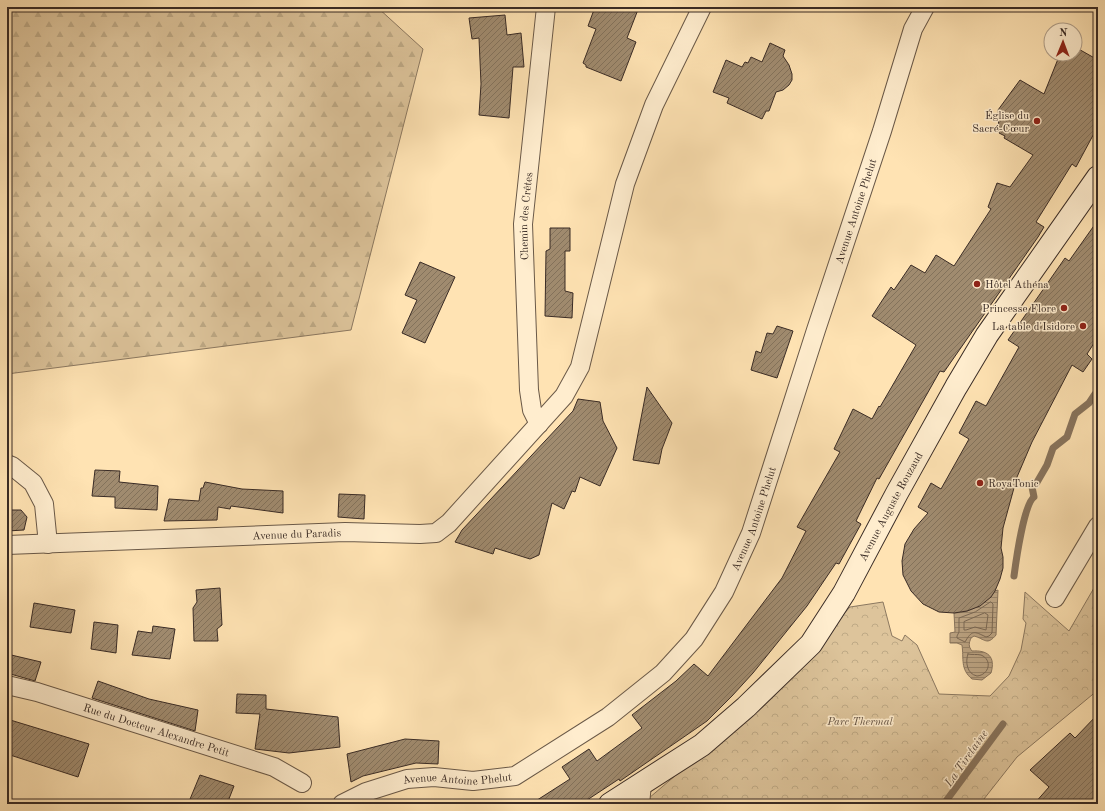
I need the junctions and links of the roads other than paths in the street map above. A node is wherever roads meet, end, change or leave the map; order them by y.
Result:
1 (546, 7) edge
2 (702, 7) edge
3 (925, 7) edge
4 (1096, 182) edge
5 (539, 424) junction
6 (7, 464) edge
7 (1098, 526) edge
8 (48, 544) junction
9 (7, 546) edge
10 (1055, 598) dead end
11 (7, 685) edge
12 (302, 782) dead end
13 (641, 794) edge
14 (342, 804) edge
15 (610, 804) edge

1 - 5 street, Chemin des Crêtes
2 - 5 street
3 - 14 street, Avenue Antoine Phelut
4 - 13 main road, Avenue Auguste Rouzaud
5 - 8 street, Avenue du Paradis
6 - 8 street
7 - 10 street
8 - 9 street, Avenue du Paradis
11 - 12 street, Rue du Docteur Alexandre Petit
13 - 15 main road, Avenue Auguste Rouzaud

